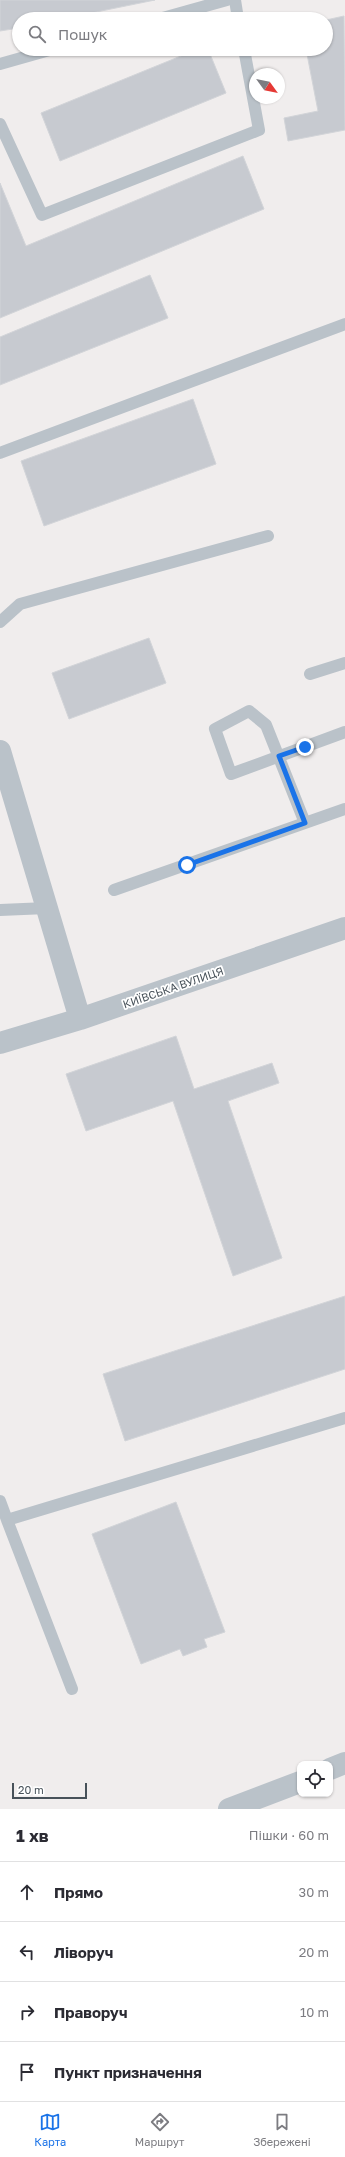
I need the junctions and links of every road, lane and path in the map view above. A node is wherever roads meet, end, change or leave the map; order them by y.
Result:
1 (227, 0) edge
2 (235, 0) edge
3 (184, 12) edge
4 (237, 12) edge
5 (28, 56) edge
6 (245, 56) edge
7 (0, 64) edge
8 (0, 124) edge
9 (345, 324) edge
10 (0, 454) edge
11 (268, 536) dead end
12 (0, 622) edge
13 (345, 663) edge
14 (310, 674) dead end
15 (345, 732) edge
16 (0, 751) edge
17 (279, 756) junction
18 (345, 809) edge
19 (305, 823) junction
20 (114, 890) dead end
21 (47, 908) junction
22 (0, 910) edge
23 (345, 928) edge
24 (80, 1019) junction
25 (0, 1042) edge
26 (345, 1418) edge
27 (0, 1501) edge
28 (7, 1520) junction
29 (72, 1689) dead end
30 (345, 1763) edge
31 (333, 1768) edge
32 (297, 1783) edge
33 (229, 1809) edge

1 - 3 lane
2 - 4 lane
5 - 7 lane
6 - 8 lane
9 - 10 lane
11 - 12 lane
13 - 14 lane
15 - 17 lane
16 - 21 street
17 - 17 lane
17 - 19 lane
18 - 19 lane
19 - 20 lane
21 - 22 lane
21 - 24 street
23 - 24 street, КИЇВСЬКА ВУЛИЦЯ
24 - 25 street, КИЇВСЬКА ВУЛИЦЯ
26 - 28 lane
27 - 28 lane
28 - 29 lane
30 - 31 street
32 - 33 street

